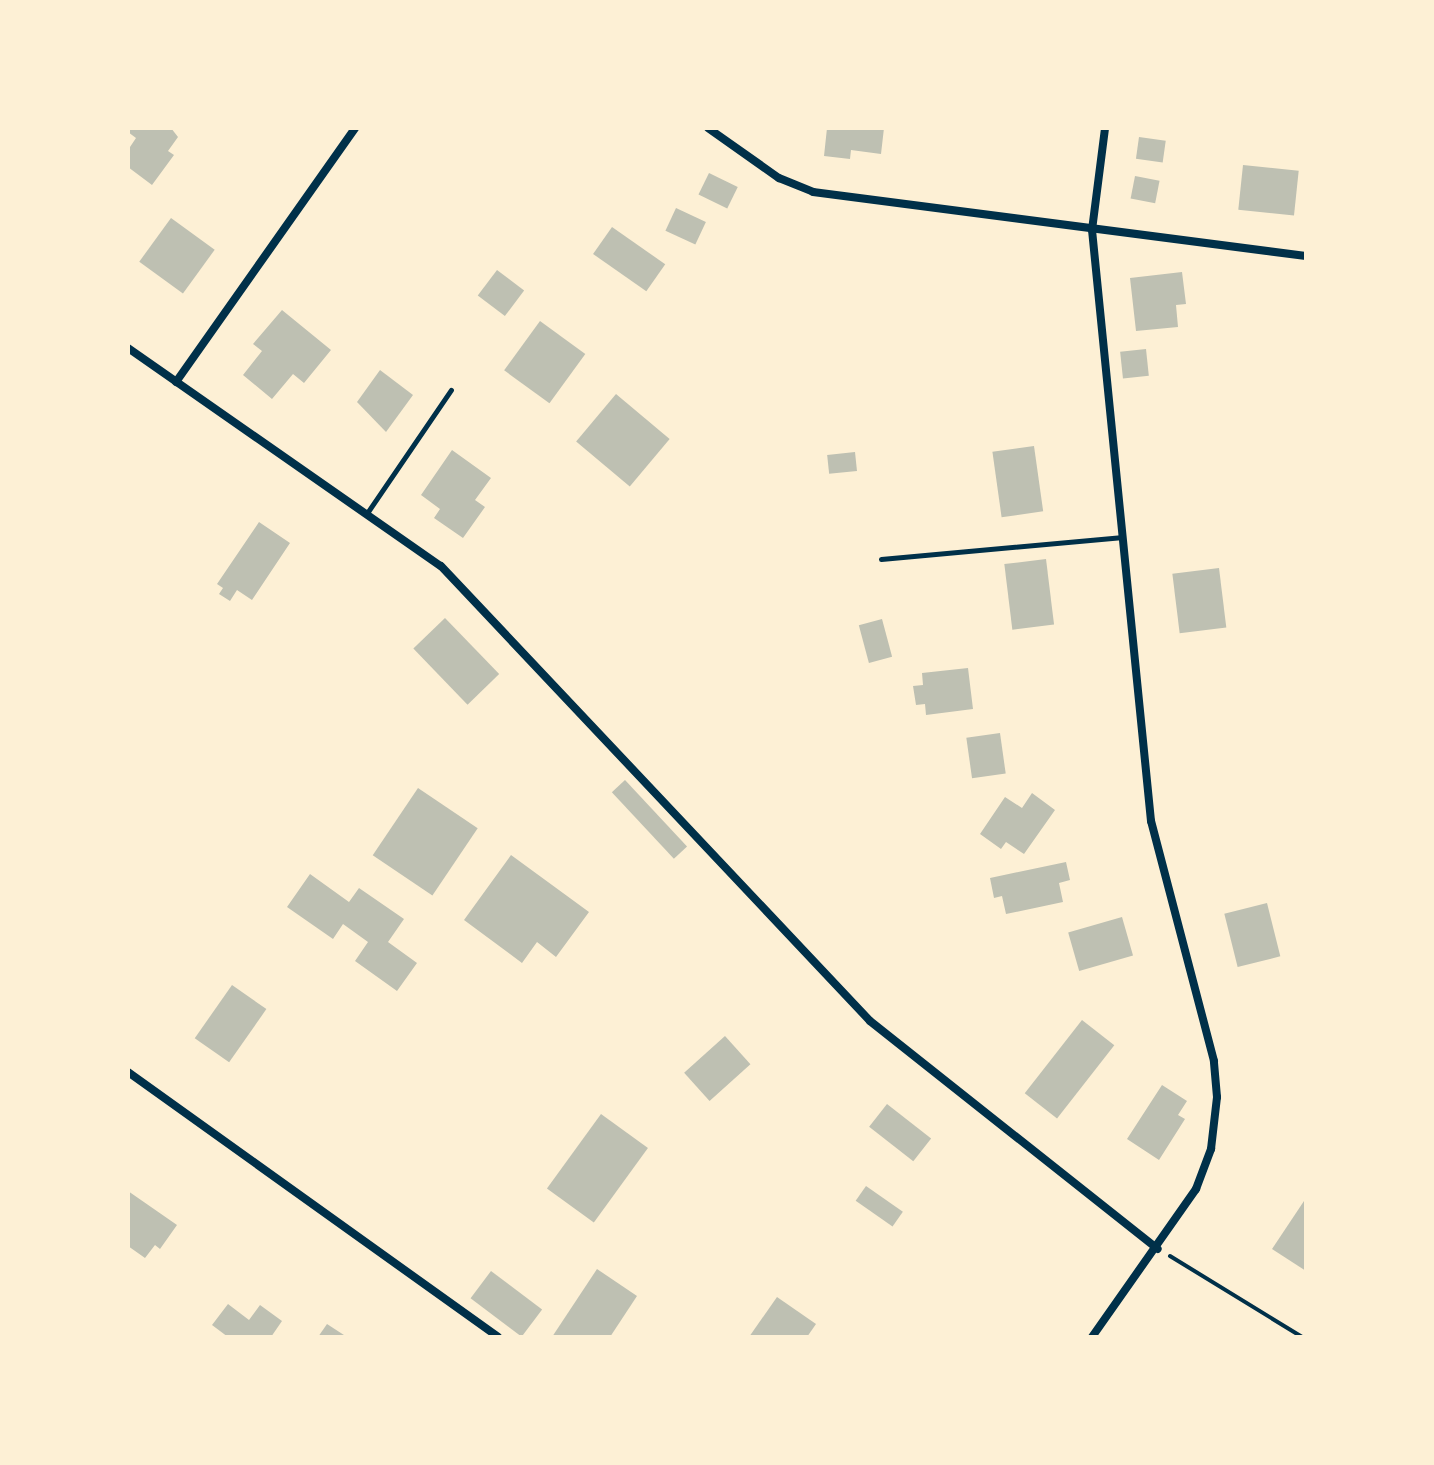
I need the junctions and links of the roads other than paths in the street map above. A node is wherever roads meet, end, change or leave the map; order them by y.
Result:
1 (355, 128) edge
2 (708, 128) edge
3 (1105, 128) edge
4 (1092, 230) junction
5 (1306, 256) edge
6 (128, 348) edge
7 (176, 382) junction
8 (451, 390) dead end
9 (367, 513) junction
10 (1123, 537) junction
11 (881, 559) dead end
12 (128, 1072) edge
13 (1158, 1249) junction
14 (498, 1337) edge
15 (1092, 1337) edge

1 - 7 street
2 - 4 street
3 - 4 street
4 - 5 street
4 - 10 street
6 - 7 street
7 - 9 street
8 - 9 lane
9 - 13 street
10 - 11 lane
10 - 13 street
12 - 14 street
13 - 15 street

